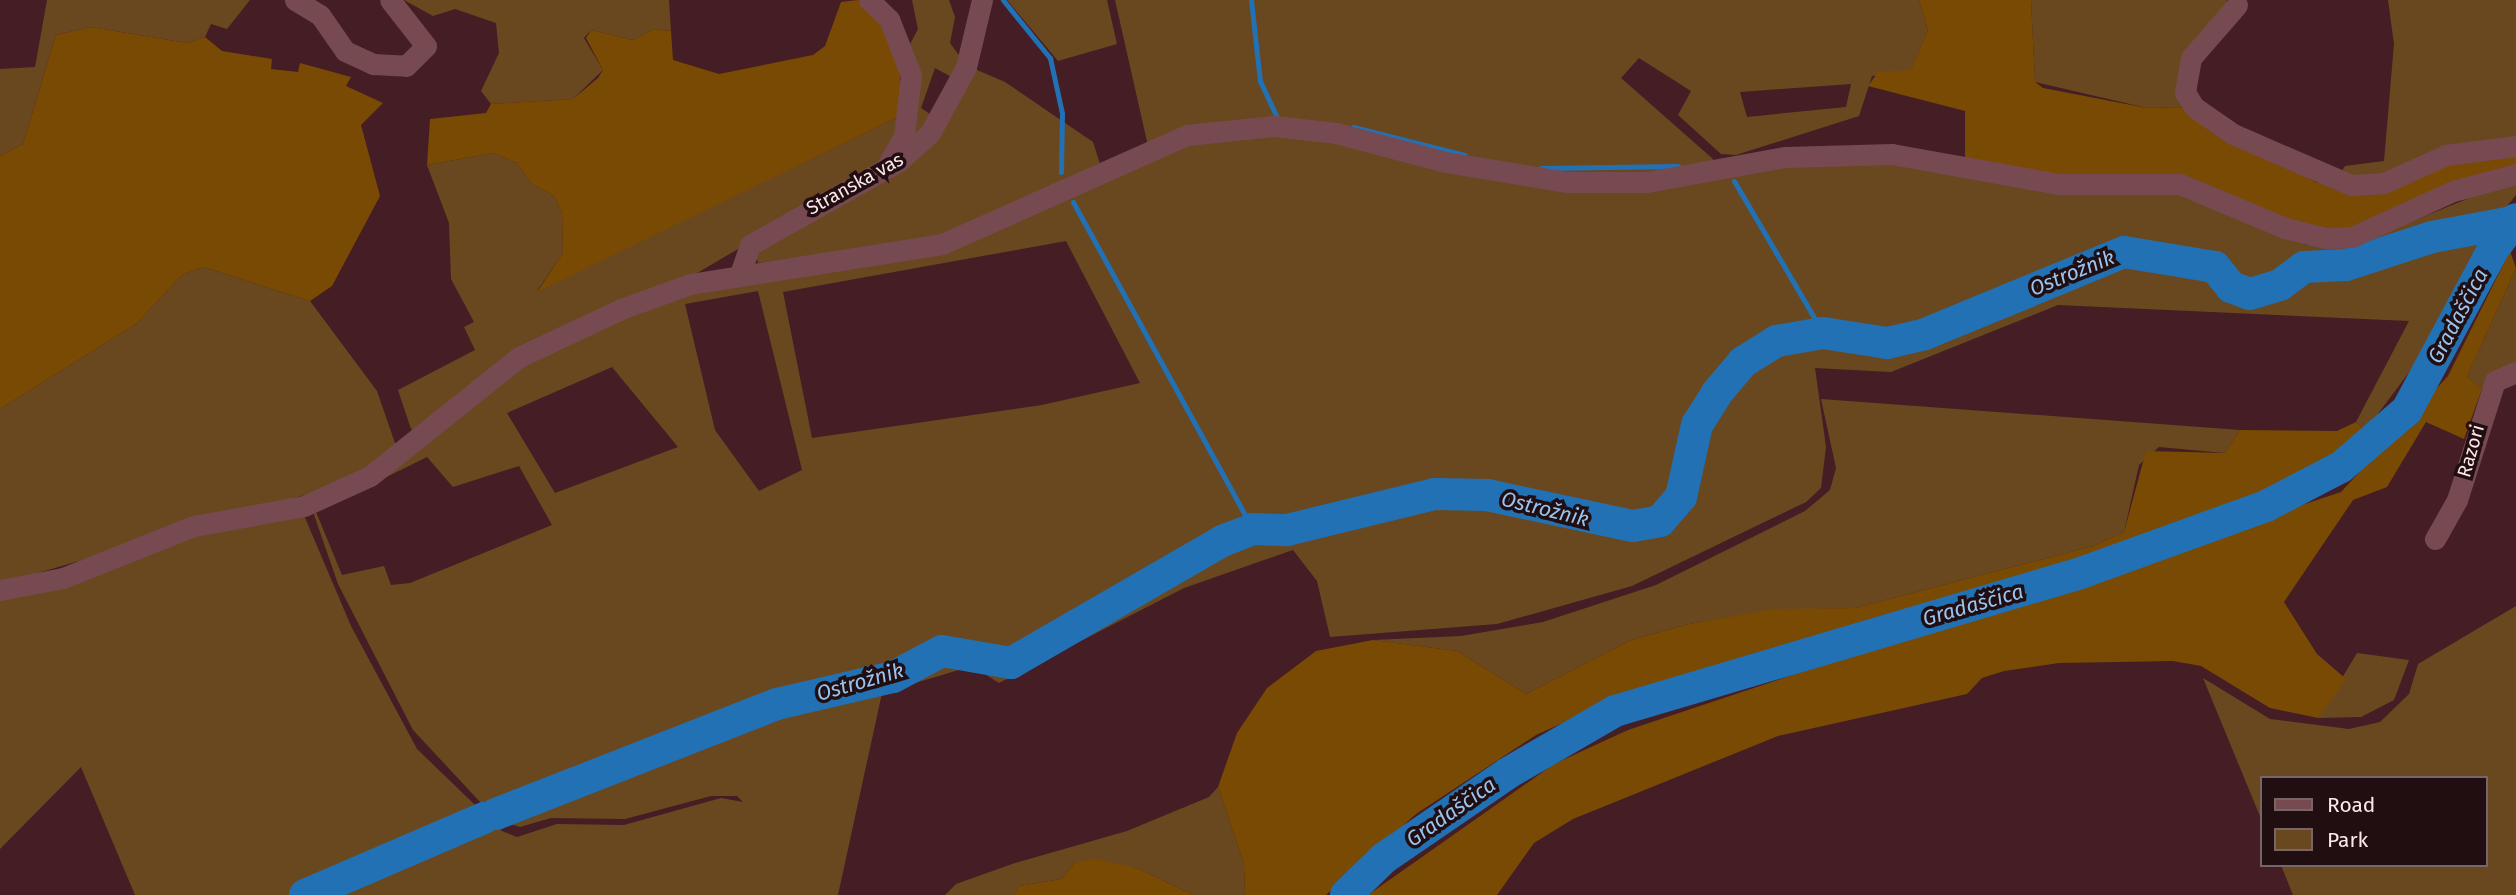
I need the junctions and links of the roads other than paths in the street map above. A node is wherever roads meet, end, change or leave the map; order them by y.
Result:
1 (295, 0) edge
2 (390, 0) edge
3 (869, 0) edge
4 (982, 0) edge
5 (2237, 5) dead end
6 (2516, 146) edge
7 (884, 171) junction
8 (2516, 174) edge
9 (740, 274) junction
10 (2516, 372) edge
11 (2435, 539) dead end
12 (0, 590) edge

1 - 2 street
3 - 7 street
4 - 7 street, Stranska vas
5 - 6 street
7 - 9 street, Stranska vas
8 - 9 street
9 - 12 street
10 - 11 street, Razori

